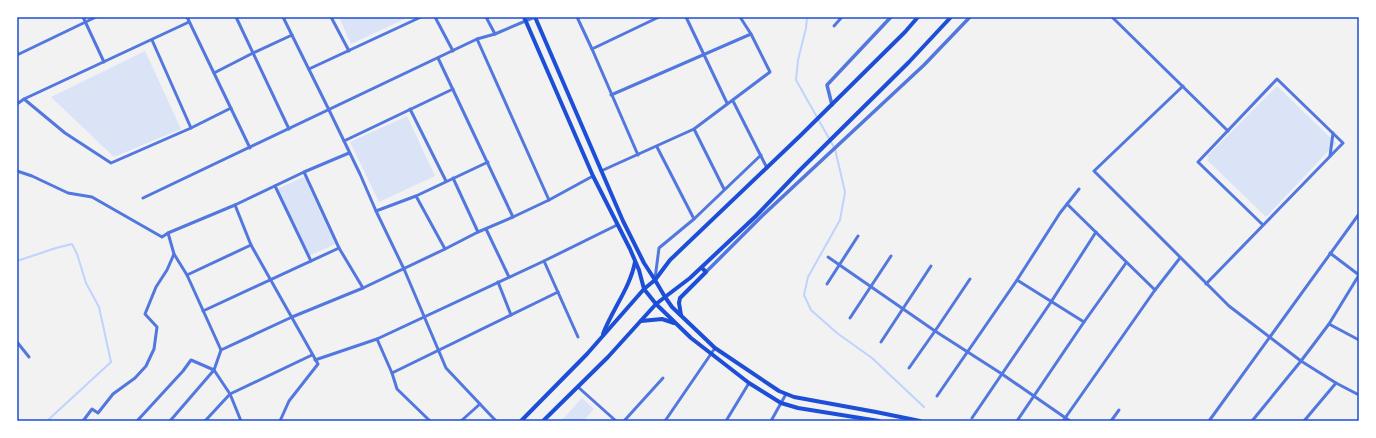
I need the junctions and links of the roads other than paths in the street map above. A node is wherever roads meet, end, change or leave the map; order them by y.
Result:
1 (83, 17) edge
2 (96, 17) edge
3 (187, 17) edge
4 (236, 17) edge
5 (283, 17) edge
6 (331, 17) edge
7 (421, 17) edge
8 (435, 17) edge
9 (486, 17) edge
10 (535, 17) edge
11 (577, 17) edge
12 (659, 17) edge
13 (686, 17) edge
14 (740, 17) edge
15 (842, 17) edge
16 (891, 17) edge
17 (918, 17) edge
18 (951, 17) edge
19 (970, 17) edge
20 (1112, 17) edge
21 (525, 19) edge
22 (86, 22) junction
23 (190, 22) junction
24 (834, 26) dead end
25 (495, 34) junction
26 (751, 34) junction
27 (292, 35) junction
28 (477, 39) junction
29 (152, 40) junction
30 (592, 49) junction
31 (349, 51) junction
32 (453, 51) junction
33 (253, 53) junction
34 (17, 55) edge
35 (705, 55) junction
36 (438, 58) junction
37 (104, 62) junction
38 (309, 69) junction
39 (214, 73) junction
40 (1183, 86) junction
41 (452, 89) junction
42 (611, 95) junction
43 (24, 99) junction
44 (732, 101) junction
45 (727, 103) junction
46 (17, 104) edge
47 (832, 105) junction
48 (231, 108) junction
49 (410, 109) junction
50 (329, 110) junction
51 (191, 128) junction
52 (289, 129) junction
53 (694, 129) junction
54 (1228, 131) junction
55 (1333, 133) junction
56 (344, 141) junction
57 (657, 147) junction
58 (250, 148) junction
59 (350, 153) junction
60 (761, 155) junction
61 (638, 156) junction
62 (1330, 156) junction
63 (488, 162) junction
64 (767, 168) junction
65 (17, 171) edge
66 (304, 172) junction
67 (601, 172) junction
68 (594, 176) junction
69 (453, 178) junction
70 (446, 181) junction
71 (275, 186) junction
72 (724, 189) junction
73 (1079, 189) dead end
74 (416, 196) junction
75 (143, 198) dead end
76 (549, 200) junction
77 (1067, 204) junction
78 (235, 205) junction
79 (376, 211) junction
80 (1359, 214) edge
81 (513, 217) junction
82 (694, 219) junction
83 (617, 224) junction
84 (1263, 225) junction
85 (486, 229) junction
86 (478, 232) junction
87 (1096, 232) junction
88 (168, 233) junction
89 (858, 236) dead end
90 (251, 245) junction
91 (339, 248) junction
92 (445, 249) junction
93 (1330, 253) junction
94 (174, 254) junction
95 (891, 256) dead end
96 (828, 257) dead end
97 (1180, 258) junction
98 (312, 261) junction
99 (544, 261) junction
100 (636, 261) junction
101 (1126, 263) junction
102 (840, 265) junction
103 (931, 266) dead end
104 (702, 268) junction
105 (404, 269) junction
106 (706, 272) junction
107 (187, 275) junction
108 (1359, 275) edge
109 (509, 277) junction
110 (970, 279) dead end
111 (271, 280) junction
112 (655, 280) junction
113 (1017, 280) junction
114 (498, 282) junction
115 (827, 284) dead end
116 (1206, 284) junction
117 (871, 286) junction
118 (363, 288) junction
119 (644, 289) junction
120 (1155, 290) junction
121 (558, 292) junction
122 (665, 297) junction
123 (1051, 302) junction
124 (656, 304) junction
125 (903, 308) junction
126 (203, 311) junction
127 (511, 315) junction
128 (681, 316) junction
129 (292, 317) junction
130 (424, 317) junction
131 (850, 318) dead end
132 (641, 321) junction
133 (1084, 322) junction
134 (676, 323) junction
135 (1329, 324) junction
136 (935, 331) junction
137 (602, 336) junction
138 (578, 338) dead end
139 (1269, 338) junction
140 (377, 339) junction
141 (1359, 340) edge
142 (17, 342) edge
143 (881, 342) dead end
144 (715, 348) junction
145 (221, 350) junction
146 (438, 350) junction
147 (968, 352) junction
148 (711, 354) junction
149 (312, 355) junction
150 (29, 357) dead end
151 (315, 360) junction
152 (1301, 361) junction
153 (909, 368) dead end
154 (214, 370) junction
155 (392, 372) junction
156 (1002, 374) junction
157 (663, 378) dead end
158 (749, 383) junction
159 (1336, 383) junction
160 (578, 387) junction
161 (230, 394) junction
162 (786, 394) junction
163 (1359, 395) edge
164 (937, 396) dead end
165 (1033, 396) junction
166 (781, 403) junction
167 (480, 404) junction
168 (1119, 410) dead end
169 (1065, 417) junction
170 (972, 418) dead end
171 (83, 421) edge
172 (136, 421) edge
173 (170, 421) edge
174 (205, 421) edge
175 (241, 421) edge
176 (280, 421) edge
177 (430, 421) edge
178 (461, 421) edge
179 (496, 421) edge
180 (520, 421) edge
181 (543, 421) edge
182 (616, 421) edge
183 (624, 421) edge
184 (665, 421) edge
185 (726, 421) edge
186 (772, 421) edge
187 (878, 421) edge
188 (920, 421) edge
189 (1017, 421) edge
190 (1062, 421) edge
191 (1070, 421) edge
192 (1111, 421) edge
193 (1209, 421) edge
194 (1252, 421) edge
195 (1304, 421) edge

1 - 22 street
2 - 22 street
3 - 23 street
4 - 33 street
5 - 27 street
6 - 31 street
7 - 31 street
8 - 32 street
9 - 25 street
10 - 21 street
10 - 67 main road
11 - 30 street
12 - 30 street
13 - 35 street
14 - 26 street
15 - 24 street
16 - 47 street
17 - 47 main road
18 - 104 main road
19 - 106 street
20 - 40 street
21 - 25 street
21 - 68 main road
22 - 34 street
22 - 37 street
23 - 29 street
23 - 39 street
25 - 28 street
26 - 35 street
26 - 44 street
27 - 33 street
27 - 38 street
28 - 32 street
28 - 76 street
29 - 37 street
29 - 51 street
30 - 42 street
31 - 38 street
32 - 36 street
33 - 39 street
33 - 52 street
35 - 42 street
35 - 45 street
36 - 41 street
36 - 50 street
37 - 43 street
38 - 50 street
39 - 48 street
40 - 54 street
40 - 97 street
41 - 49 street
41 - 63 street
42 - 61 street
43 - 46 street
43 - 51 street
44 - 45 street
44 - 60 street
45 - 53 street
47 - 64 main road
48 - 51 street
48 - 58 street
49 - 56 street
49 - 70 street
50 - 52 street
50 - 56 street
52 - 58 street
53 - 57 street
53 - 72 street
54 - 55 street
54 - 84 street
55 - 62 street
55 - 62 street
56 - 59 street
57 - 61 street
57 - 82 street
58 - 75 street
59 - 66 street
59 - 79 street
60 - 64 street
60 - 72 street
61 - 67 street
62 - 84 street
63 - 69 street
63 - 81 street
64 - 112 main road
65 - 88 street
66 - 71 street
66 - 91 street
67 - 112 main road
68 - 76 street
68 - 83 main road
69 - 70 street
69 - 86 street
70 - 74 street
71 - 78 street
71 - 98 street
72 - 82 street
73 - 77 street
74 - 79 street
74 - 92 street
76 - 81 street
77 - 87 street
77 - 113 street
78 - 88 street
78 - 90 street
79 - 105 street
80 - 93 street
81 - 85 street
82 - 112 street
83 - 99 street
83 - 100 main road
84 - 116 street
85 - 86 street
85 - 109 street
86 - 92 street
87 - 101 street
87 - 123 street
88 - 94 street
89 - 102 street
90 - 107 street
90 - 111 street
91 - 98 street
91 - 118 street
92 - 105 street
93 - 108 street
93 - 139 street
94 - 107 street
94 - 171 street
95 - 117 street
96 - 102 street
97 - 116 street
97 - 120 street
98 - 111 street
99 - 109 street
99 - 121 street
100 - 119 main road
100 - 137 main road
101 - 120 street
101 - 133 street
102 - 115 street
102 - 117 street
103 - 125 street
104 - 106 main road
104 - 122 main road
105 - 118 street
105 - 130 street
106 - 128 main road
107 - 126 street
108 - 135 street
109 - 114 street
110 - 136 street
111 - 126 street
111 - 129 street
112 - 119 main road
112 - 122 main road
113 - 123 street
113 - 147 street
114 - 127 street
114 - 130 street
116 - 139 street
117 - 125 street
117 - 131 street
118 - 129 street
119 - 124 main road
119 - 137 main road
120 - 169 street
121 - 127 street
121 - 138 street
122 - 124 main road
122 - 128 main road
123 - 133 street
123 - 156 street
124 - 132 main road
124 - 134 main road
125 - 136 street
125 - 143 street
126 - 145 street
127 - 146 street
128 - 144 main road
129 - 145 street
129 - 149 street
130 - 140 street
130 - 146 street
132 - 134 main road
132 - 160 main road
133 - 165 street
134 - 148 main road
135 - 141 street
135 - 152 street
136 - 147 street
136 - 153 street
137 - 180 main road
139 - 152 street
139 - 193 street
140 - 151 street
140 - 155 street
142 - 150 street
144 - 148 street
144 - 162 main road
145 - 154 street
146 - 155 street
146 - 167 street
147 - 156 street
147 - 164 street
148 - 158 main road
148 - 184 street
149 - 151 street
149 - 161 street
151 - 176 street
152 - 159 street
152 - 194 street
154 - 161 street
154 - 172 street
154 - 173 street
155 - 177 street
156 - 165 street
156 - 170 street
157 - 183 street
158 - 166 main road
158 - 185 street
159 - 163 street
159 - 195 street
160 - 181 main road
160 - 182 street
161 - 174 street
161 - 175 street
162 - 166 street
162 - 188 main road
165 - 169 street
165 - 189 street
166 - 186 street
166 - 187 main road
167 - 178 street
167 - 179 street
168 - 192 street
169 - 190 street
169 - 191 street

